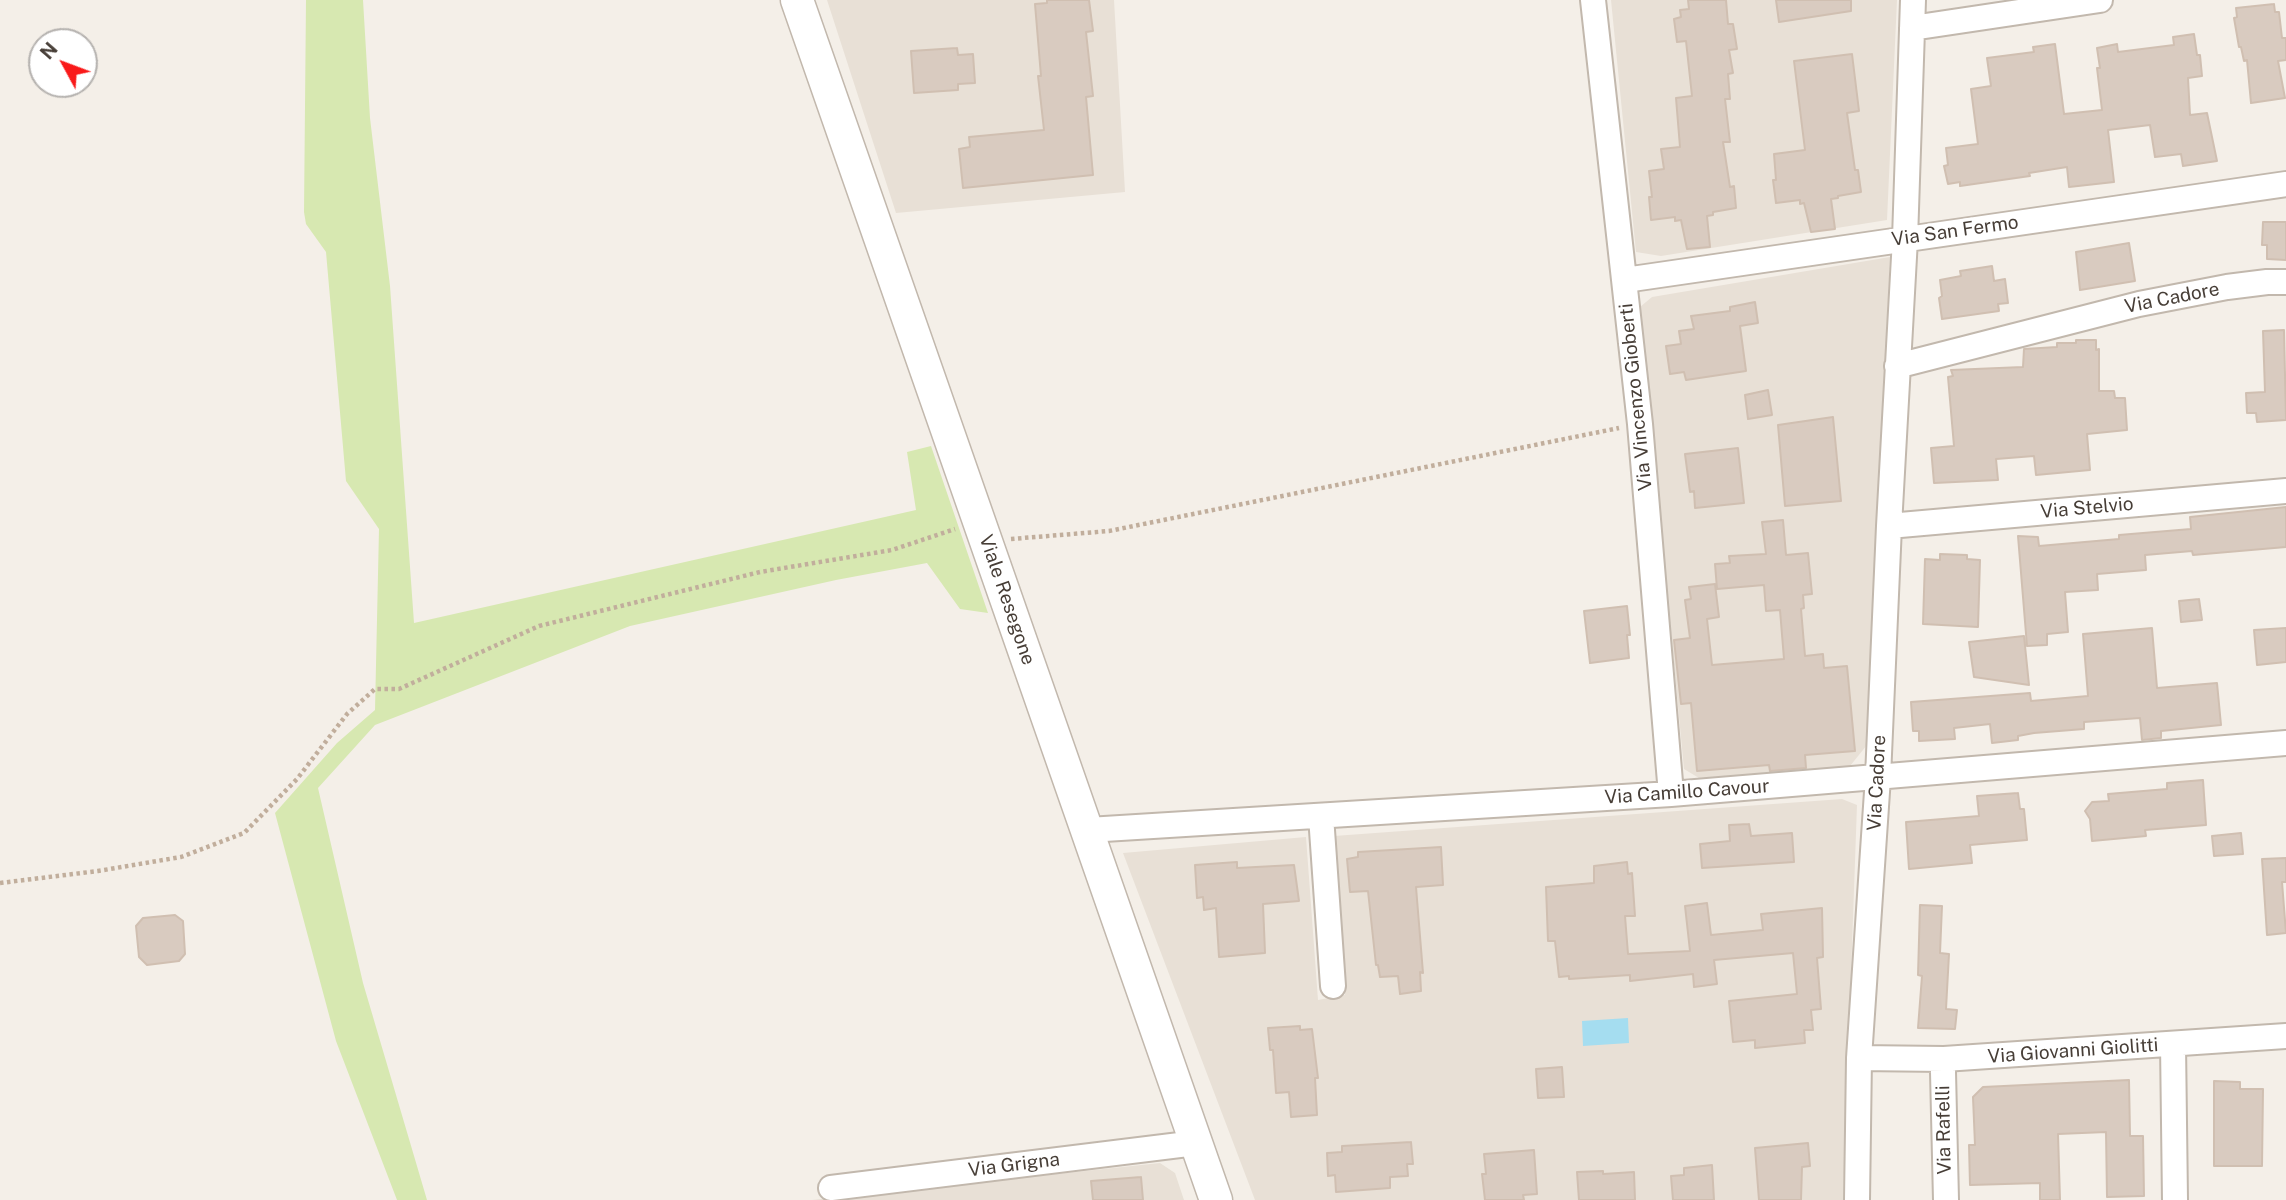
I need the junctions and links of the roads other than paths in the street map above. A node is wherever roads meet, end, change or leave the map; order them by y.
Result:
1 (797, 0) edge
2 (1593, 0) edge
3 (1913, 0) edge
4 (2100, 0) edge
5 (1912, 28) junction
6 (2286, 184) edge
7 (1905, 239) junction
8 (1625, 280) junction
9 (2286, 282) edge
10 (1898, 366) junction
11 (2286, 491) edge
12 (1889, 526) junction
13 (2286, 743) edge
14 (1878, 777) junction
15 (1671, 794) junction
16 (1321, 816) junction
17 (1088, 830) junction
18 (1334, 986) dead end
19 (2286, 1037) edge
20 (2173, 1044) junction
21 (1859, 1058) junction
22 (1944, 1059) junction
23 (1196, 1143) junction
24 (831, 1188) dead end
25 (1216, 1200) edge
26 (1857, 1200) edge
27 (1946, 1200) edge
28 (2175, 1200) edge

1 - 17 street, Viale Resegone
2 - 8 street, Via Vincenzo Gioberti
3 - 5 street, Via Cadore
4 - 5 street
5 - 7 street, Via Cadore
6 - 7 street, Via San Fermo
7 - 8 street, Via San Fermo
7 - 10 street, Via Cadore
8 - 15 street, Via Vincenzo Gioberti
9 - 10 street, Via Cadore
10 - 12 street, Via Cadore
11 - 12 street, Via Stelvio
12 - 14 street, Via Cadore
13 - 14 street, Via Camillo Cavour
14 - 15 street, Via Camillo Cavour
14 - 21 street, Via Cadore
15 - 16 street, Via Camillo Cavour
16 - 17 street, Via Camillo Cavour
16 - 18 street
17 - 23 street, Viale Resegone
19 - 20 street, Via Giovanni Giolitti
20 - 22 street, Via Giovanni Giolitti
20 - 28 street
21 - 22 street, Via Giovanni Giolitti
21 - 26 street, Via Cadore
22 - 27 street, Via Rafelli
23 - 24 street, Via Grigna
23 - 25 street, Viale Resegone

